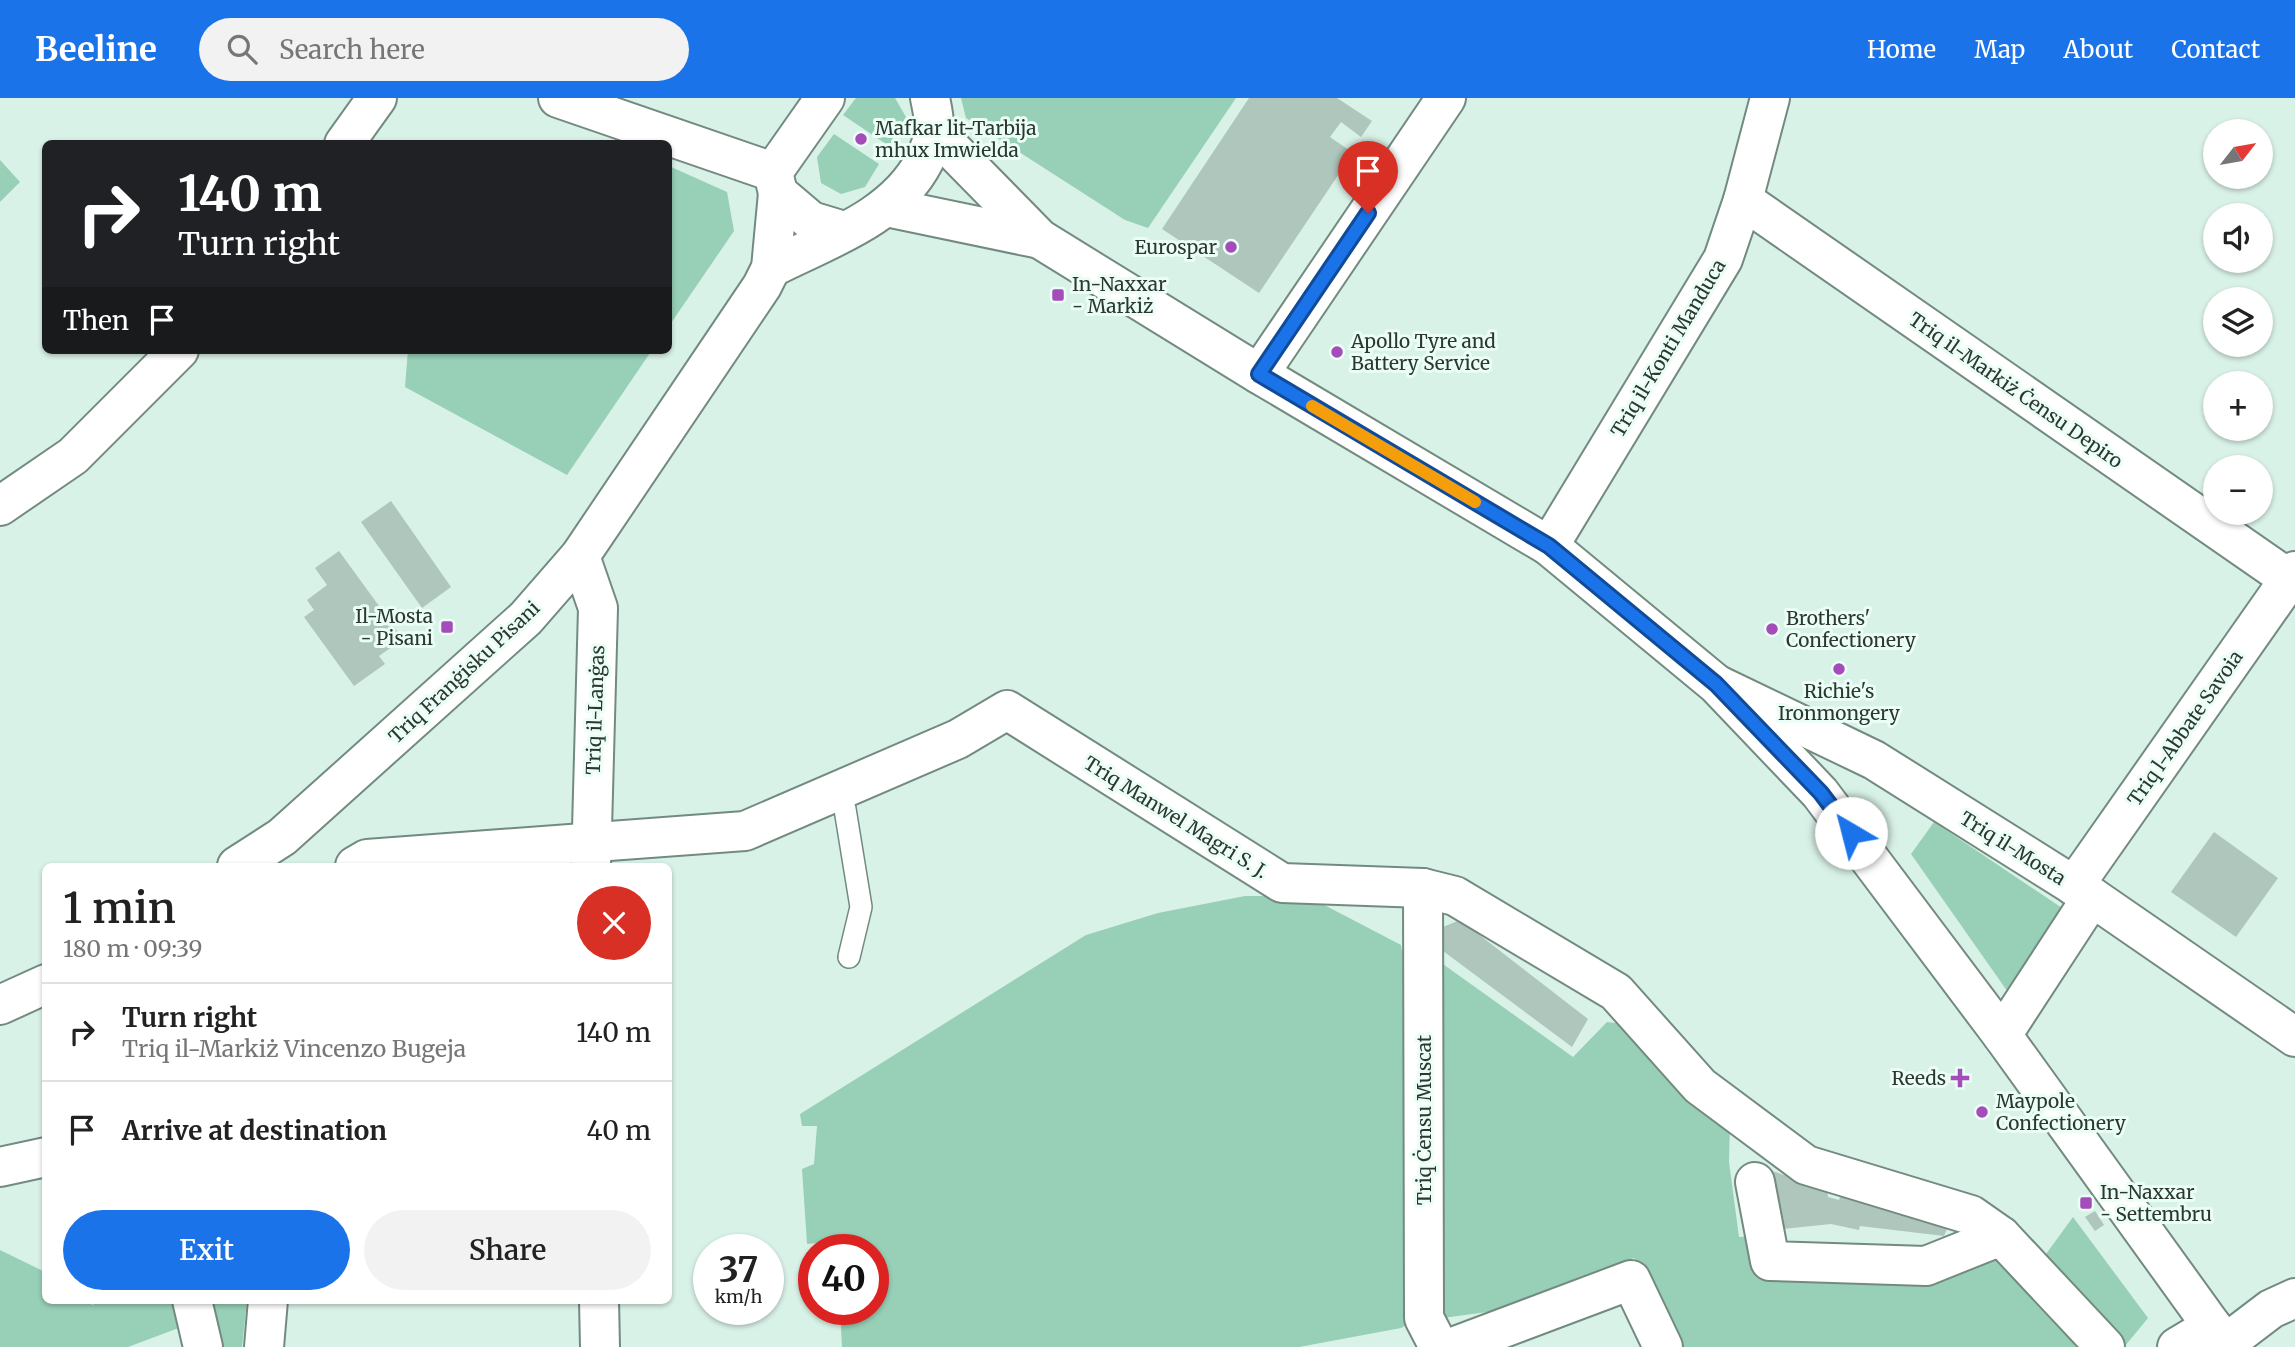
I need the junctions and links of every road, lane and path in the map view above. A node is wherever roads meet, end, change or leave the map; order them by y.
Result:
1 (377, 98) edge
2 (558, 98) edge
3 (825, 98) edge
4 (1446, 98) edge
5 (1770, 98) edge
6 (932, 115) edge
7 (347, 140) edge
8 (666, 140) edge
9 (672, 142) edge
10 (775, 182) junction
11 (1743, 200) junction
12 (886, 207) junction
13 (844, 231) junction
14 (1040, 239) junction
15 (771, 268) junction
16 (175, 354) edge
17 (1259, 374) junction
18 (0, 506) edge
19 (1549, 546) junction
20 (580, 556) junction
21 (2292, 575) edge
22 (1716, 684) junction
23 (834, 792) junction
24 (590, 855) edge
25 (242, 863) edge
26 (360, 863) edge
27 (1423, 888) junction
28 (2083, 891) junction
29 (849, 957) dead end
30 (42, 986) edge
31 (0, 1005) edge
32 (2002, 1035) junction
33 (2295, 1037) edge
34 (42, 1158) edge
35 (0, 1167) edge
36 (1755, 1182) dead end
37 (2001, 1236) junction
38 (2295, 1298) edge
39 (193, 1304) edge
40 (268, 1304) edge
41 (599, 1304) edge
42 (2221, 1339) edge
43 (203, 1347) edge
44 (264, 1347) edge
45 (600, 1347) edge
46 (1439, 1347) edge
47 (1453, 1347) edge
48 (1663, 1347) edge
49 (2105, 1347) edge
50 (2177, 1347) edge

1 - 7 street
2 - 8 street
3 - 10 street
4 - 17 street
5 - 11 street, Triq il-Konti Manduca
6 - 12 street
6 - 14 street
9 - 10 street
10 - 13 street
10 - 15 street, Triq Franġisku Pisani
11 - 19 street, Triq il-Konti Manduca
11 - 21 street, Triq il-Markiż Ċensu Depiro
12 - 13 street
12 - 14 street
13 - 15 street
14 - 17 street
15 - 20 street, Triq Franġisku Pisani
16 - 18 street
17 - 19 street
19 - 22 street
20 - 24 street, Triq il-Lanġas
20 - 25 street, Triq Franġisku Pisani
21 - 28 street, Triq l-Abbate Savoia
22 - 28 street, Triq il-Mosta
22 - 32 street
23 - 24 street, Triq Manwel Magri S. J.
23 - 27 street, Triq Manwel Magri S. J.
23 - 29 lane
24 - 26 street, Triq Manwel Magri S. J.
27 - 37 street, Triq Manwel Magri S. J.
27 - 46 street, Triq Ċensu Muscat
28 - 32 street, Triq l-Abbate Savoia
28 - 33 street, Triq il-Mosta
30 - 31 street
32 - 42 street
34 - 35 street
36 - 37 street
37 - 49 street, Triq Manwel Magri S. J.
38 - 42 street
39 - 43 street
40 - 44 street
41 - 45 street
42 - 50 street
47 - 48 street

